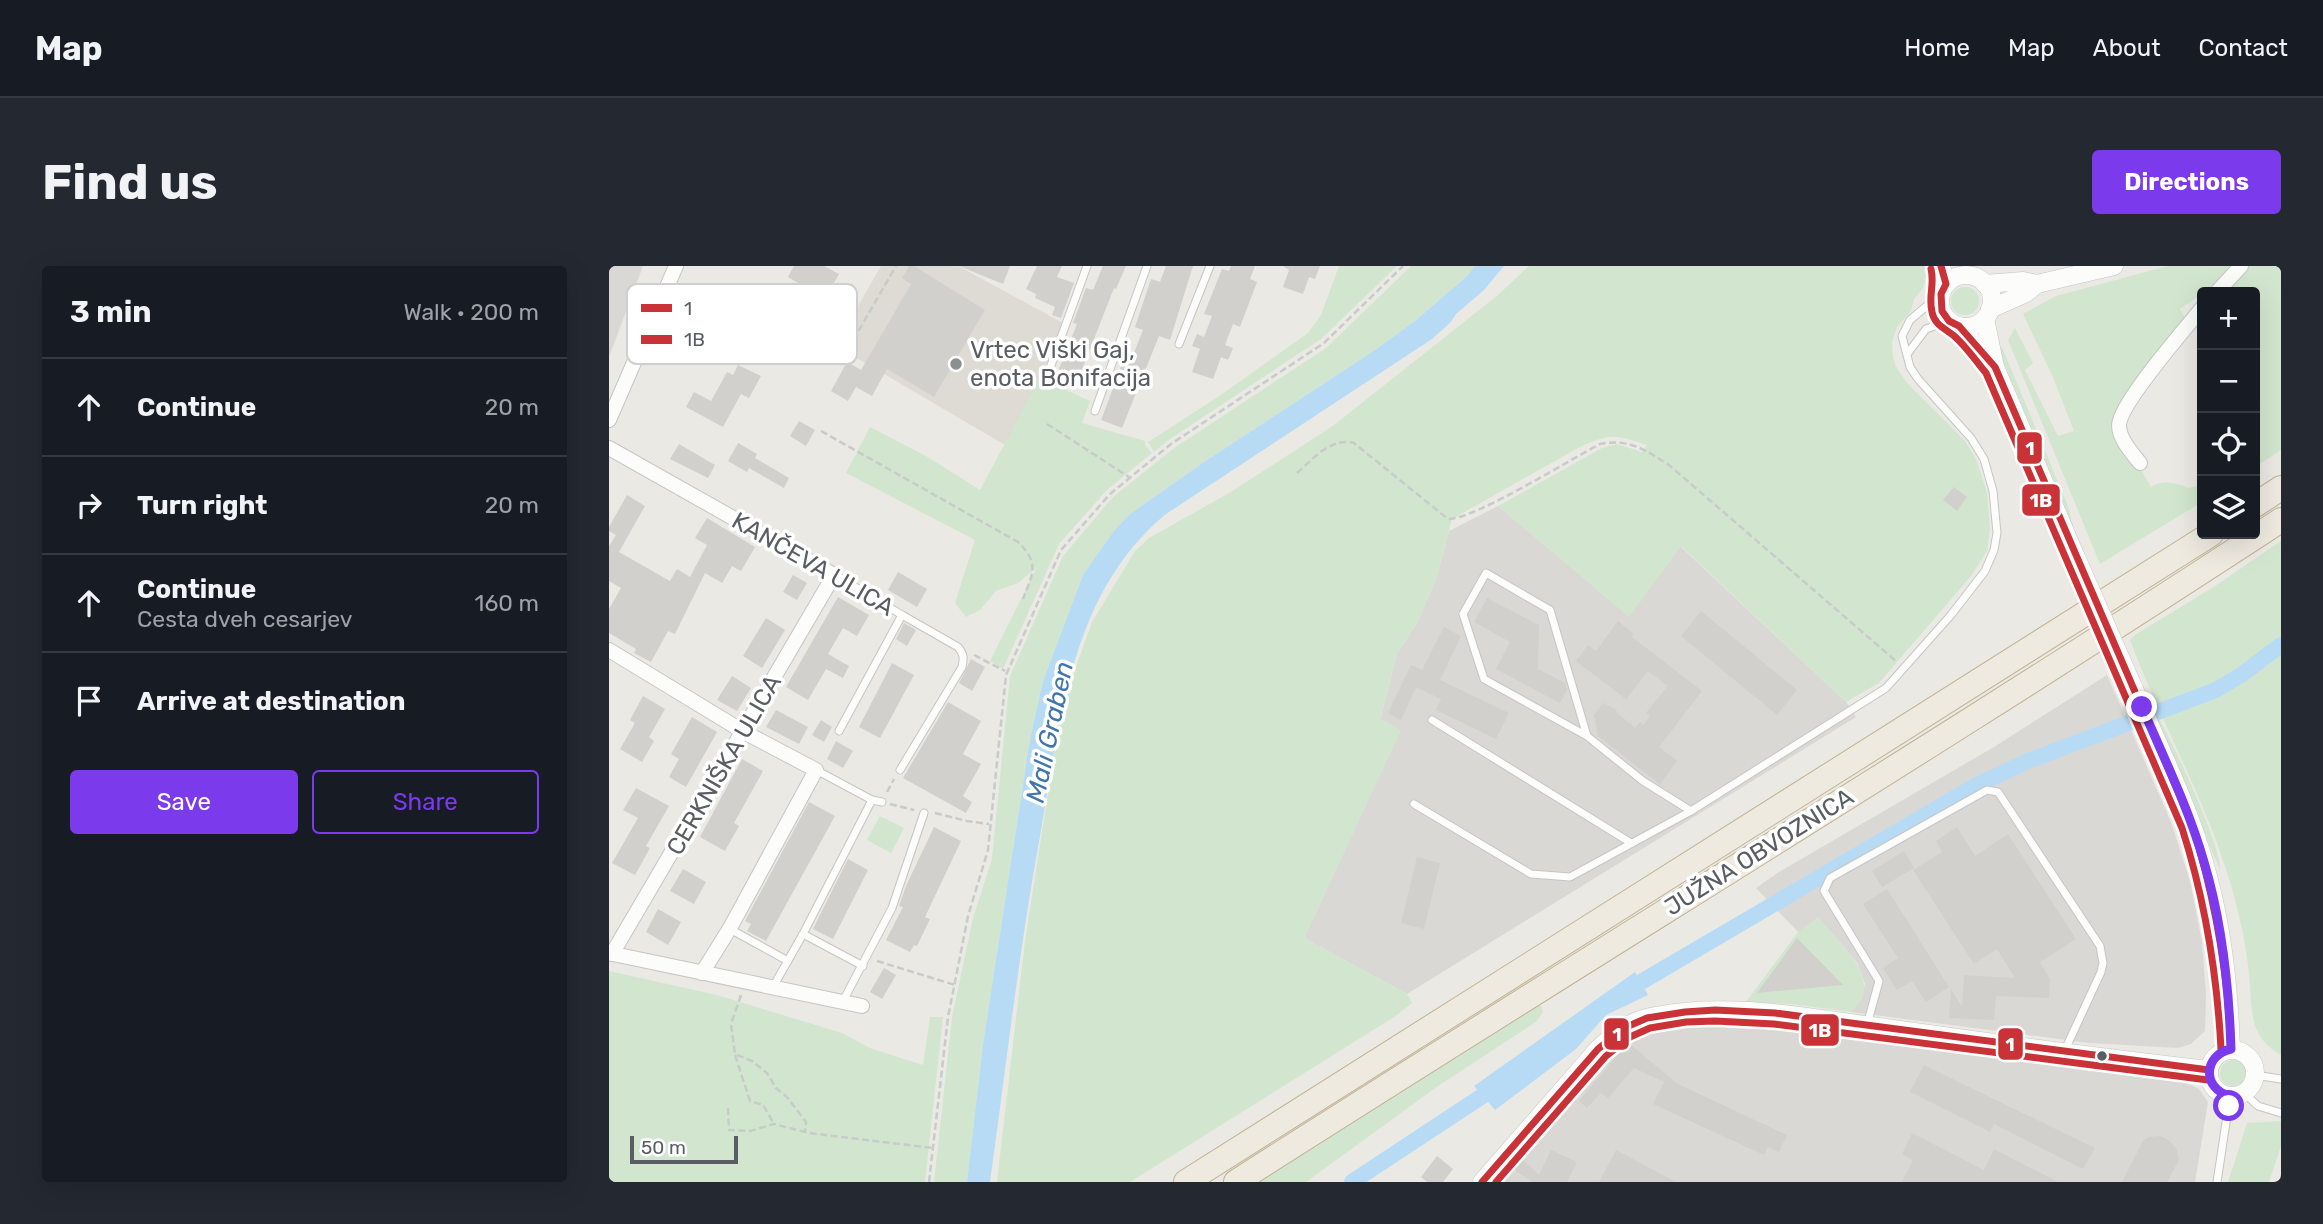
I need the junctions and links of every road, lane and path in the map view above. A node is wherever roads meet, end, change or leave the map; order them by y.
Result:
1 (676, 266) edge
2 (896, 266) edge
3 (1087, 266) edge
4 (1147, 266) edge
5 (1210, 266) edge
6 (1403, 266) edge
7 (1941, 266) edge
8 (2114, 266) edge
9 (2241, 266) edge
10 (1965, 271) edge
11 (668, 284) edge
12 (1985, 284) junction
13 (2037, 284) junction
14 (2222, 287) edge
15 (1943, 289) junction
16 (1987, 314) junction
17 (2197, 314) edge
18 (1954, 323) junction
19 (857, 333) edge
20 (1179, 344) dead end
21 (1908, 353) junction
22 (633, 364) edge
23 (1995, 367) junction
24 (1050, 368) dead end
25 (1095, 411) dead end
26 (609, 420) edge
27 (1047, 424) dead end
28 (821, 431) dead end
29 (609, 447) edge
30 (2140, 463) dead end
31 (1297, 473) dead end
32 (1129, 477) junction
33 (2281, 488) edge
34 (2260, 502) edge
35 (2281, 520) edge
36 (2203, 539) edge
37 (834, 575) junction
38 (1023, 599) dead end
39 (902, 615) junction
40 (958, 647) junction
41 (609, 650) edge
42 (1905, 669) junction
43 (1007, 672) junction
44 (1432, 720) dead end
45 (839, 731) dead end
46 (744, 732) junction
47 (1587, 736) junction
48 (816, 770) junction
49 (899, 770) joint
50 (872, 800) junction
51 (882, 802) joint
52 (1414, 804) dead end
53 (1691, 811) junction
54 (924, 813) dead end
55 (1631, 843) junction
56 (730, 928) junction
57 (803, 934) junction
58 (611, 953) edge
59 (867, 958) junction
60 (788, 961) junction
61 (863, 966) junction
62 (702, 973) junction
63 (746, 982) junction
64 (955, 985) junction
65 (772, 987) junction
66 (843, 1002) junction
67 (862, 1006) dead end
68 (1867, 1026) junction
69 (2231, 1049) junction
70 (2064, 1053) junction
71 (735, 1054) junction
72 (2209, 1070) junction
73 (2255, 1075) junction
74 (2281, 1079) edge
75 (2237, 1094) junction
76 (728, 1108) dead end
77 (2281, 1113) edge
78 (774, 1124) junction
79 (805, 1131) junction
80 (933, 1148) junction
81 (929, 1182) edge
82 (1187, 1182) edge
83 (1236, 1182) edge
84 (1482, 1182) edge
85 (2217, 1182) edge

1 - 11 street
2 - 19 path
3 - 24 lane
4 - 25 lane
5 - 20 lane
6 - 32 path
7 - 15 street
8 - 13 street
9 - 14 street
10 - 12 street
10 - 15 street
12 - 13 street
12 - 16 street
13 - 16 street
15 - 18 street
15 - 21 lane
16 - 18 street
16 - 23 street
17 - 30 street
18 - 21 lane
18 - 23 street
21 - 42 lane
22 - 26 street
23 - 69 street, bridge
27 - 32 path
28 - 38 path
29 - 37 street, KANČEVA ULICA
31 - 42 path
32 - 43 path
33 - 34 highway
35 - 83 highway, JUŽNA OBVOZNICA
36 - 82 highway, JUŽNA OBVOZNICA
37 - 39 lane, KANČEVA ULICA
37 - 46 street, CERKNIŠKA ULICA
39 - 40 lane
39 - 45 lane, KANČEVA ULICA
40 - 43 path
40 - 49 lane
41 - 46 street
42 - 53 lane
43 - 64 path
44 - 55 lane
46 - 48 street
46 - 58 street, CERKNIŠKA ULICA
47 - 47 lane
47 - 53 lane
48 - 50 lane
48 - 56 street
49 - 51 path
50 - 51 lane
50 - 57 lane
52 - 55 lane
53 - 55 lane
54 - 59 lane
56 - 60 lane
56 - 62 street
57 - 60 lane
57 - 61 lane
58 - 62 street
59 - 61 lane
59 - 64 path
60 - 65 lane
61 - 66 lane
62 - 63 street
63 - 65 street
63 - 71 path
64 - 80 path
65 - 66 street
66 - 67 street
68 - 70 street
68 - 70 lane
68 - 84 street
69 - 72 street
69 - 73 street
70 - 72 street
71 - 78 path
71 - 79 path
72 - 75 street
73 - 74 lane
73 - 75 street
75 - 77 lane
75 - 85 lane
76 - 78 path
78 - 79 path
79 - 80 path
80 - 81 path

